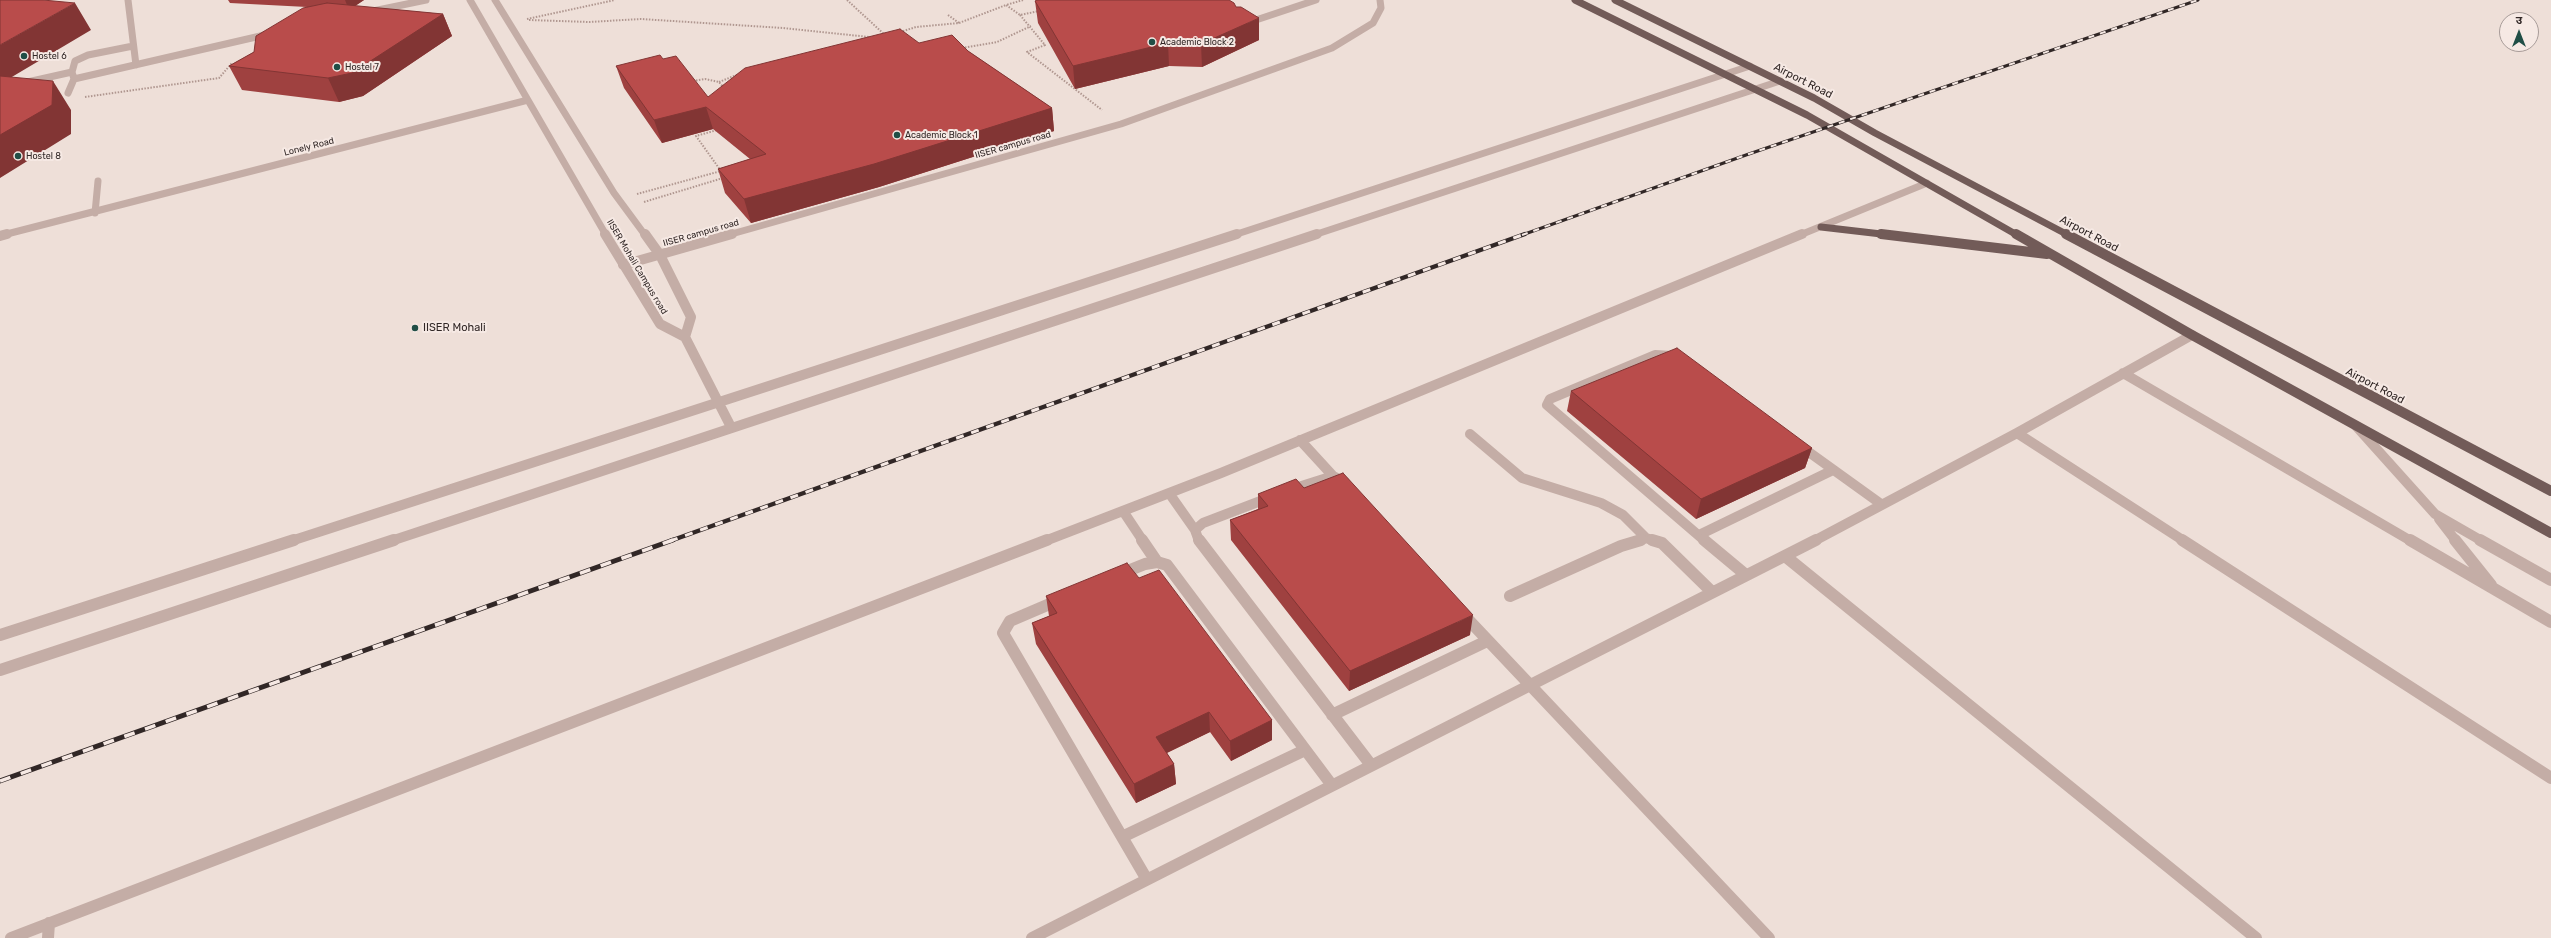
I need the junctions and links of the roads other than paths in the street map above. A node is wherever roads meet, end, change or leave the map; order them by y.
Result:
1 (128, 0) edge
2 (426, 0) edge
3 (470, 0) edge
4 (494, 0) edge
5 (1316, 0) edge
6 (1380, 0) edge
7 (1576, 0) edge
8 (1615, 0) edge
9 (366, 13) edge
10 (1239, 26) edge
11 (278, 32) edge
12 (133, 46) junction
13 (136, 65) junction
14 (1750, 66) junction
15 (73, 76) junction
16 (1725, 76) junction
17 (1780, 81) junction
18 (0, 88) edge
19 (1753, 89) junction
20 (68, 93) road end
21 (528, 100) junction
22 (98, 181) dead end
23 (1927, 183) junction
24 (95, 213) junction
25 (1821, 227) junction
26 (0, 236) edge
27 (660, 255) junction
28 (2052, 255) junction
29 (623, 265) junction
30 (2192, 335) junction
31 (686, 337) junction
32 (1684, 362) edge
33 (2123, 373) junction
34 (720, 403) junction
35 (2356, 426) junction
36 (731, 427) junction
37 (2017, 433) junction
38 (1470, 434) dead end
39 (1788, 437) edge
40 (1300, 440) junction
41 (1833, 470) junction
42 (1333, 476) junction
43 (2551, 491) edge
44 (1354, 492) edge
45 (1169, 493) junction
46 (1881, 504) junction
47 (1123, 511) junction
48 (2435, 514) junction
49 (1195, 530) junction
50 (2551, 533) edge
51 (1699, 535) junction
52 (1646, 538) junction
53 (1785, 556) junction
54 (1157, 562) junction
55 (1746, 575) junction
56 (1110, 579) edge
57 (2551, 580) edge
58 (2495, 589) junction
59 (1712, 592) junction
60 (1510, 596) dead end
61 (1067, 597) edge
62 (1455, 605) edge
63 (2551, 622) edge
64 (0, 635) edge
65 (1487, 641) junction
66 (0, 670) edge
67 (1529, 686) junction
68 (1332, 715) junction
69 (1305, 750) junction
70 (1371, 765) junction
71 (2551, 778) edge
72 (1331, 784) junction
73 (1122, 837) junction
74 (1146, 878) junction
75 (49, 923) junction
76 (11, 938) edge
77 (48, 938) edge
78 (1032, 938) edge
79 (1769, 938) edge
80 (2256, 938) edge

1 - 12 street
2 - 9 street
3 - 21 street, IISER Mohali Campus road
4 - 27 street, IISER Mohali Campus road
5 - 10 street
6 - 27 street, IISER campus road
7 - 16 main road
8 - 14 main road, Airport Road
11 - 13 street
12 - 13 street
12 - 15 street
13 - 15 street
14 - 16 street
14 - 17 main road, Airport Road
15 - 18 street
15 - 20 street
16 - 19 main road
16 - 34 street
17 - 19 street
17 - 43 main road, Airport Road
19 - 23 main road
19 - 36 street
21 - 24 street, Lonely Road
21 - 29 street, IISER Mohali Campus road
22 - 24 street
23 - 25 street
23 - 28 main road
24 - 26 street, Lonely Road
25 - 28 main road
25 - 40 street
27 - 29 street, IISER campus road
27 - 31 street, IISER Mohali Campus road
28 - 30 main road
29 - 31 street, IISER Mohali Campus road
30 - 33 street
30 - 35 main road
31 - 34 street
32 - 51 street
33 - 37 street
33 - 58 street
34 - 36 street
34 - 64 street
35 - 48 street
35 - 50 main road
36 - 66 street
37 - 46 street
37 - 71 street
38 - 52 street
39 - 41 street
40 - 42 street
40 - 45 street
41 - 46 street
41 - 51 street
42 - 44 street
42 - 49 street
45 - 47 street
45 - 49 street
46 - 53 street
47 - 54 street
47 - 75 street
48 - 57 street
48 - 58 street
49 - 68 street
51 - 55 street
52 - 59 street
52 - 60 street
53 - 55 street
53 - 80 street
54 - 56 street
54 - 69 street
55 - 59 street
58 - 63 street
59 - 67 street
61 - 73 street
62 - 65 street
65 - 67 street
65 - 68 street
67 - 70 street
67 - 79 street
68 - 70 street
69 - 72 street
69 - 73 street
70 - 72 street
72 - 74 street
73 - 74 street
74 - 78 street
75 - 76 street
75 - 77 street

